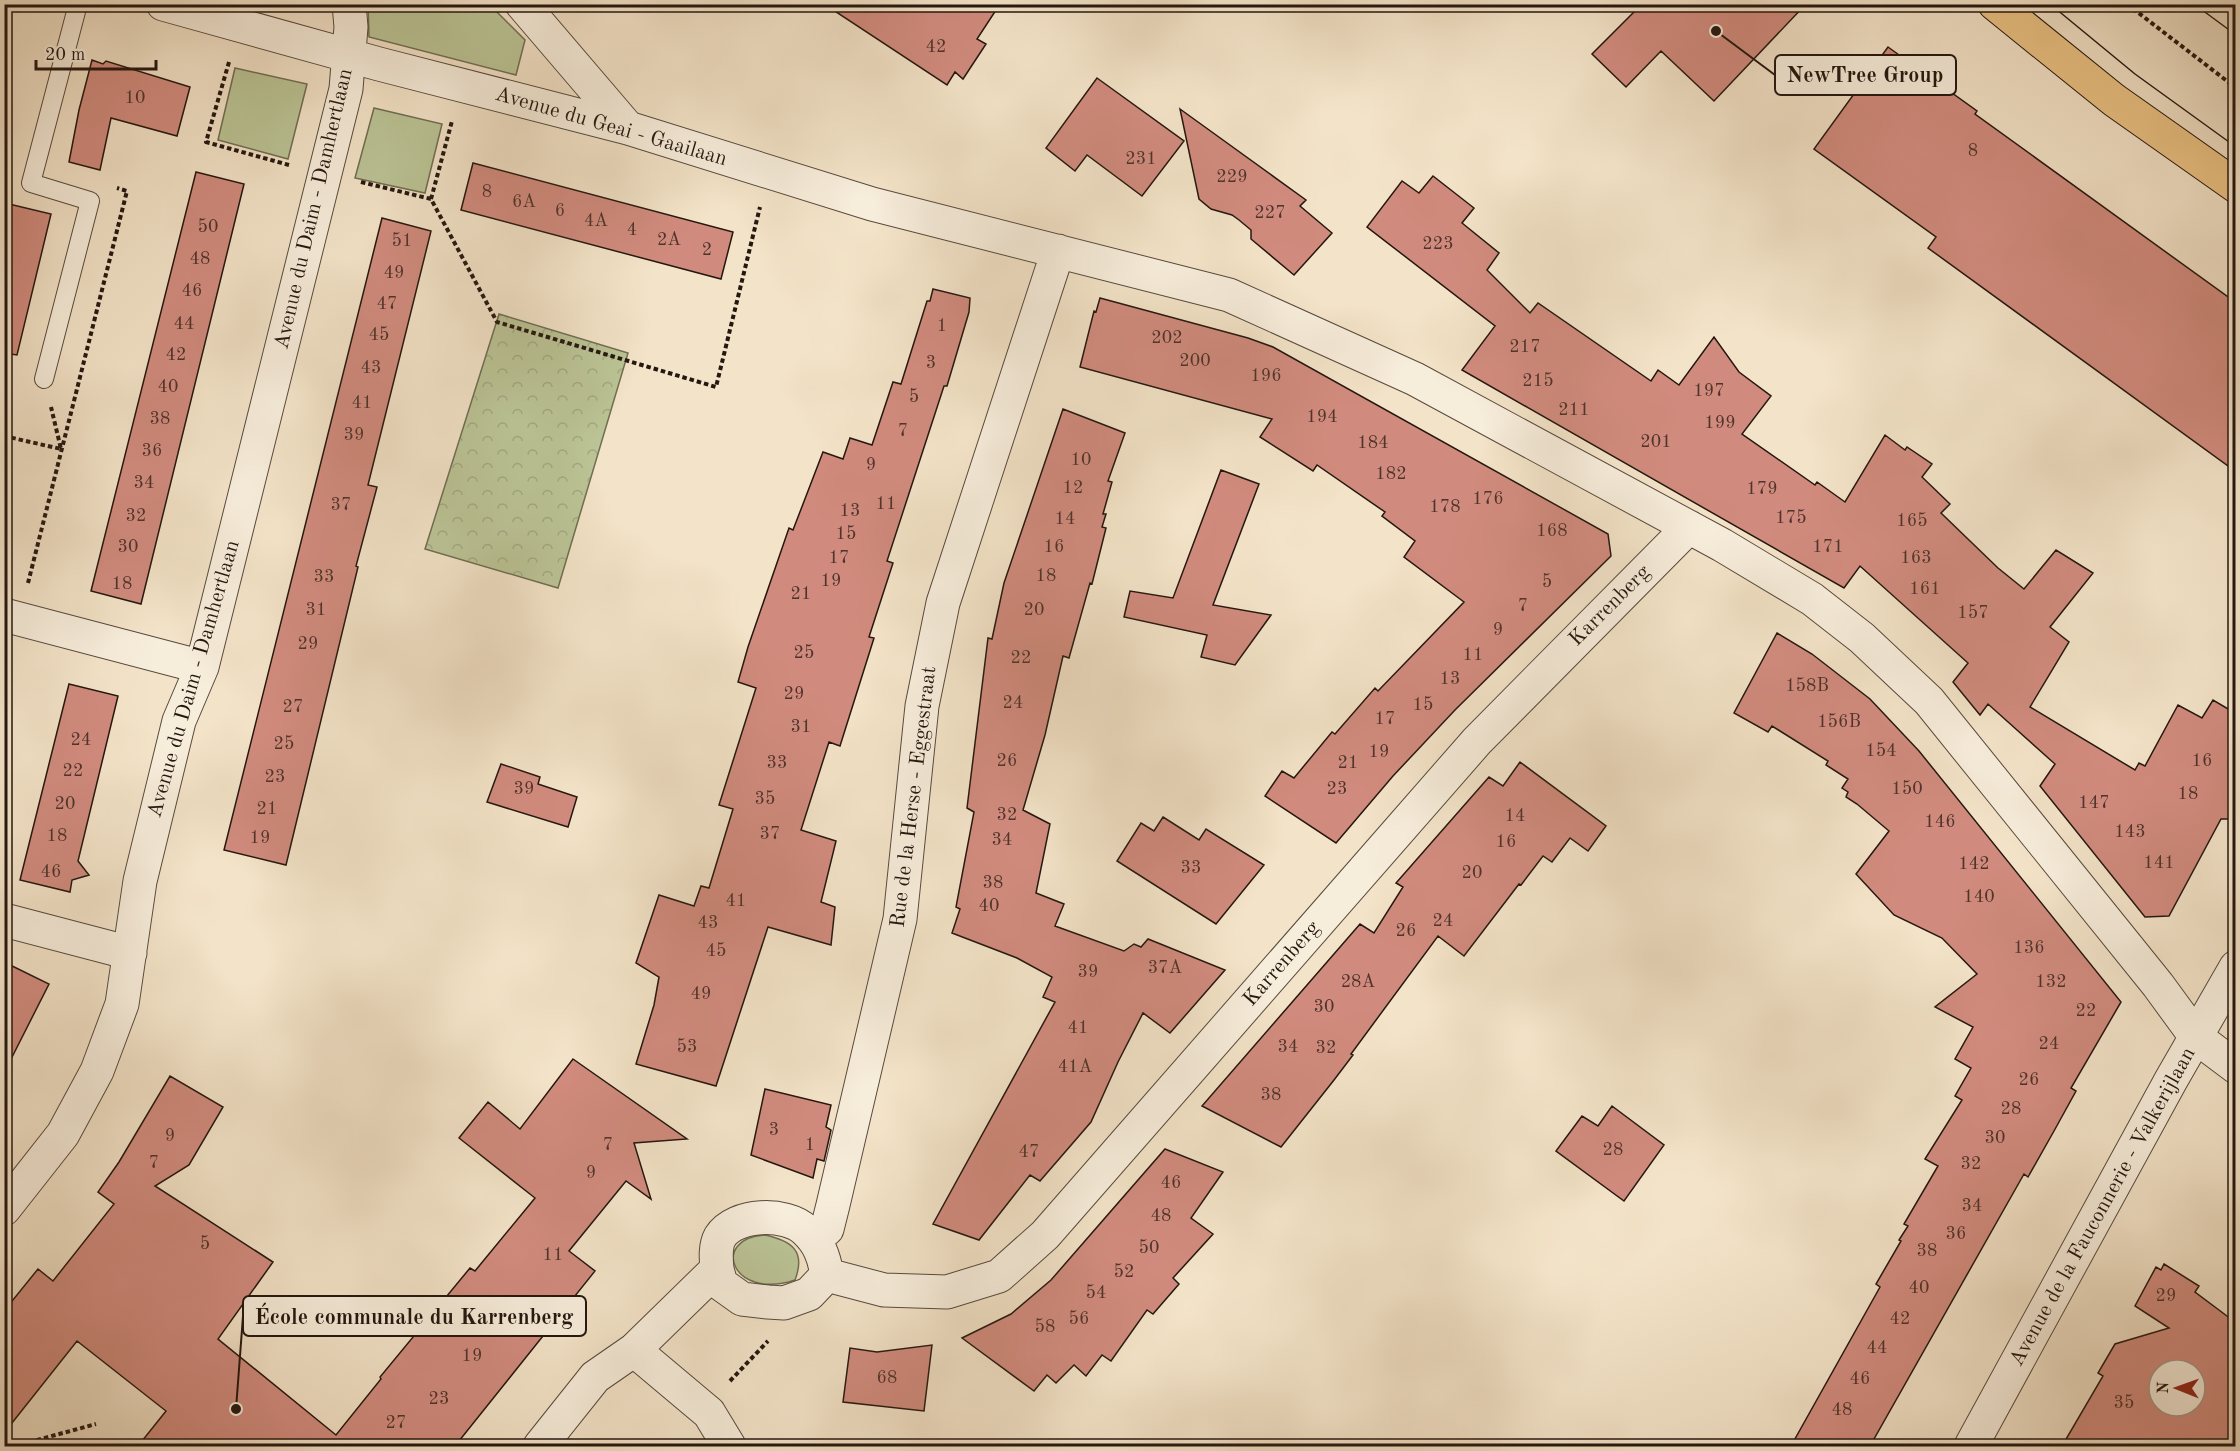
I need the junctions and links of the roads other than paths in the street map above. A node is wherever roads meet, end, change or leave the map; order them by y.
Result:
1 (78, 4) edge
2 (163, 4) edge
3 (349, 4) edge
4 (522, 4) edge
5 (1995, 4) edge
6 (349, 55) junction
7 (628, 128) junction
8 (2235, 186) edge
9 (1059, 251) junction
10 (44, 380) road end
11 (1689, 527) junction
12 (4, 615) edge
13 (202, 667) junction
14 (4, 920) edge
15 (130, 953) junction
16 (2235, 968) edge
17 (2196, 1037) junction
18 (2235, 1067) edge
19 (4, 1209) edge
20 (813, 1240) junction
21 (717, 1269) junction
22 (827, 1275) junction
23 (634, 1350) junction
24 (540, 1446) edge
25 (729, 1446) edge
26 (1971, 1446) edge

1 - 10 lane
2 - 6 street, Avenue du Geai - Gaailaan
3 - 6 street, Avenue du Daim - Damhertlaan
4 - 7 street
5 - 8 main road
6 - 7 street, Avenue du Geai - Gaailaan
6 - 13 street, Avenue du Daim - Damhertlaan
7 - 9 street, Avenue du Geai - Gaailaan
9 - 11 street, Avenue du Geai - Gaailaan
9 - 20 street, Rue de la Herse - Eggestraat
11 - 17 street, Avenue du Geai - Gaailaan
11 - 22 street, Karrenberg
12 - 13 street
13 - 15 street, Avenue du Daim - Damhertlaan
14 - 15 street
15 - 19 street, Avenue du Daim - Damhertlaan
16 - 17 street, Avenue de la Fauconnerie - Valkerijlaan
17 - 18 street, Avenue du Geai - Gaailaan
17 - 26 street, Avenue de la Fauconnerie - Valkerijlaan
20 - 21 street
20 - 22 street
21 - 22 street
21 - 23 street
23 - 24 street
23 - 25 street

